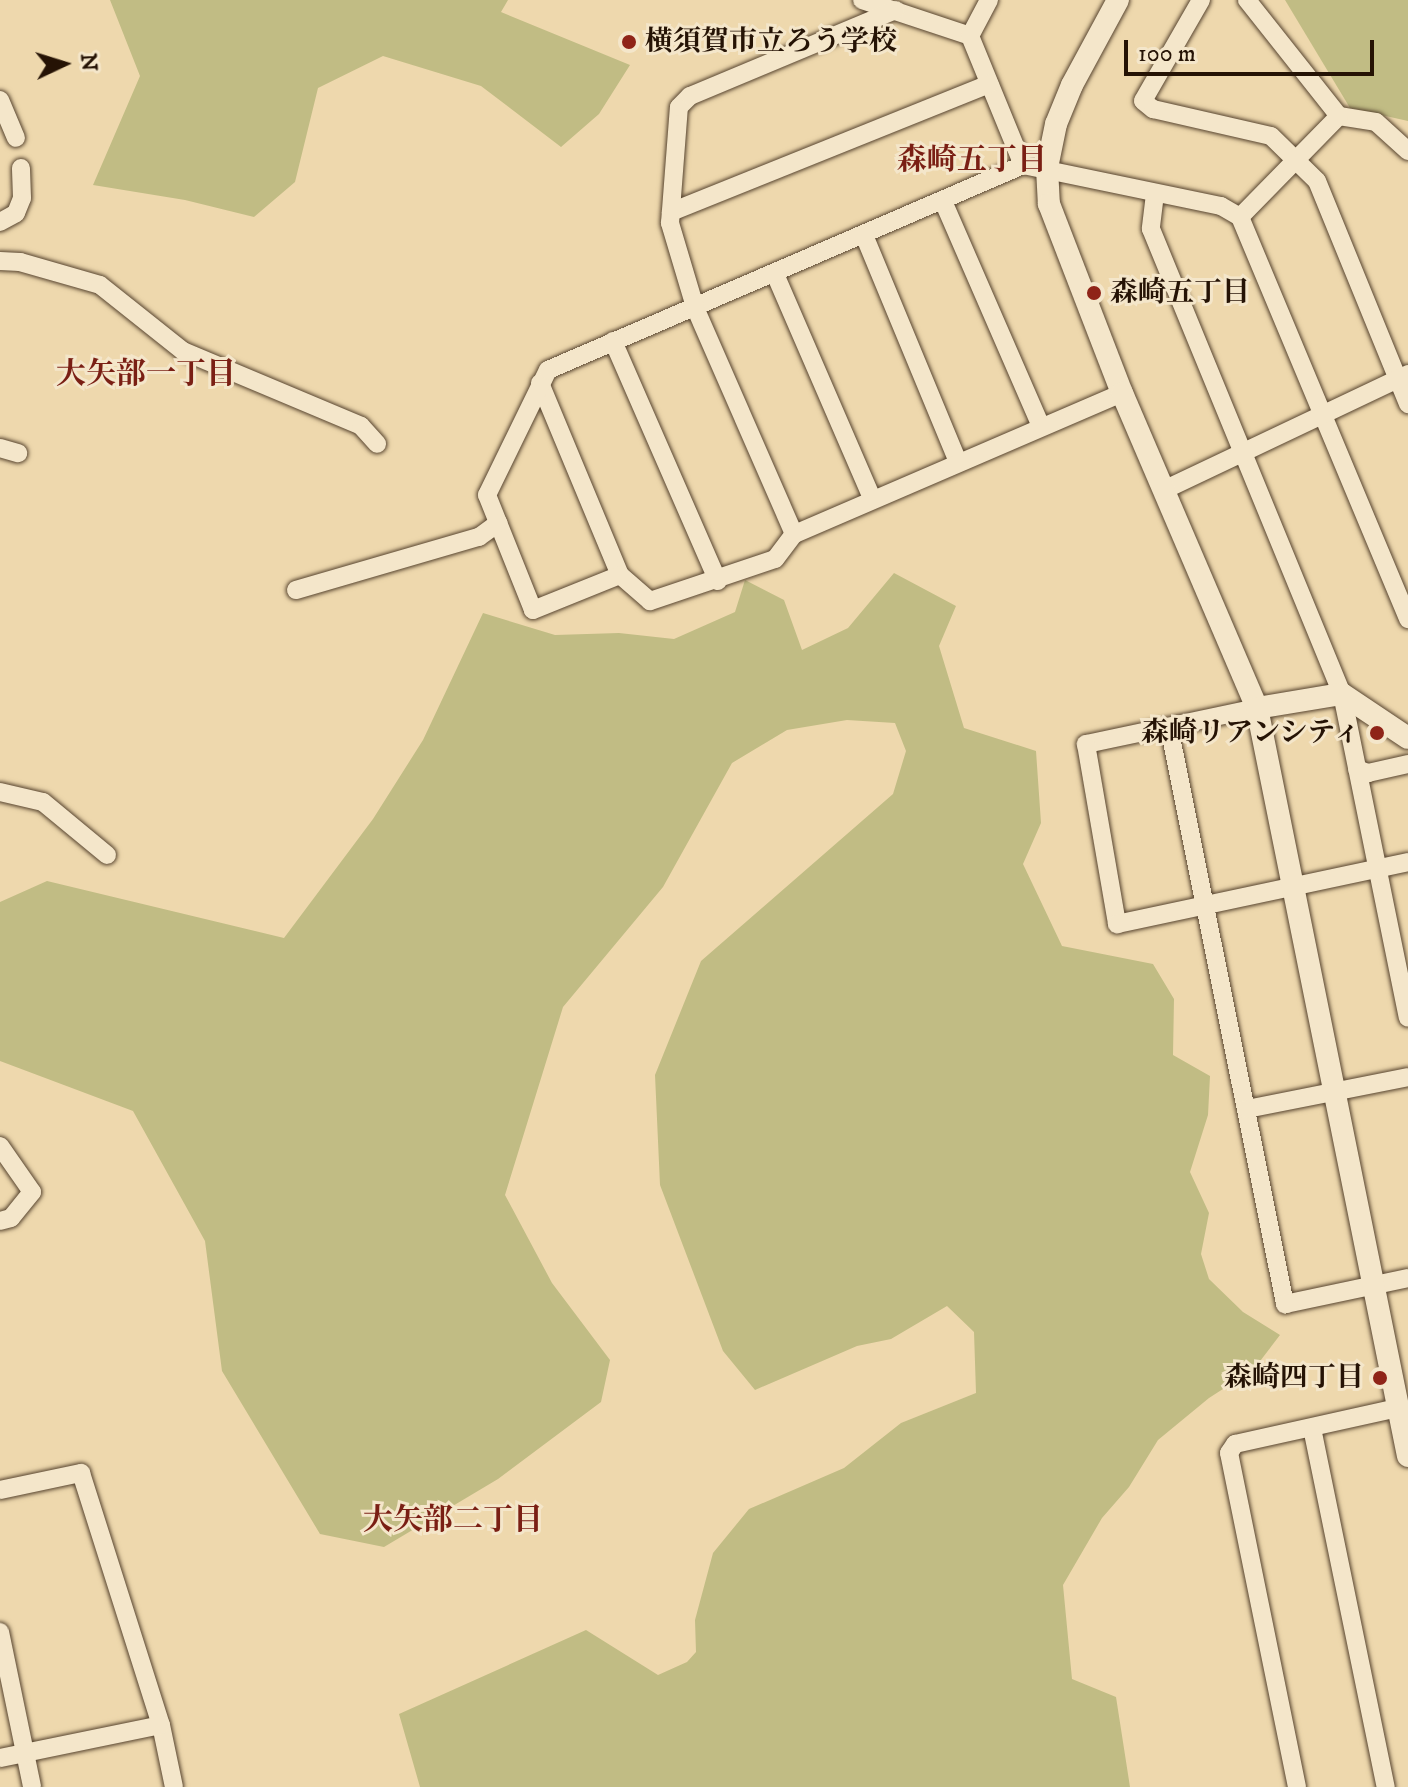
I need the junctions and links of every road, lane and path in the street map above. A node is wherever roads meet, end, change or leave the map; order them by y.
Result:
1 (862, 0) edge
2 (989, 0) edge
3 (1118, 0) edge
4 (1201, 0) edge
5 (1247, 0) edge
6 (896, 10) junction
7 (970, 36) junction
8 (989, 84) junction
9 (0, 100) edge
10 (1339, 116) junction
11 (16, 138) dead end
12 (1408, 151) edge
13 (1296, 157) junction
14 (1023, 165) junction
15 (21, 168) dead end
16 (1047, 168) junction
17 (1155, 194) junction
18 (943, 201) junction
19 (671, 212) junction
20 (1240, 217) junction
21 (0, 222) edge
22 (864, 235) junction
23 (0, 261) edge
24 (775, 274) junction
25 (695, 307) junction
26 (613, 341) junction
27 (1403, 376) edge
28 (540, 383) junction
29 (1122, 393) junction
30 (1408, 404) edge
31 (1323, 416) junction
32 (1041, 426) junction
33 (377, 444) dead end
34 (1243, 455) junction
35 (958, 462) junction
36 (1166, 489) junction
37 (873, 500) junction
38 (498, 523) junction
39 (794, 534) junction
40 (620, 575) junction
41 (718, 581) junction
42 (296, 590) dead end
43 (1407, 614) edge
44 (1342, 694) junction
45 (1257, 708) junction
46 (1169, 727) junction
47 (1408, 738) edge
48 (1408, 764) edge
49 (1357, 769) junction
50 (0, 792) edge
51 (107, 855) dead end
52 (1408, 862) edge
53 (1378, 869) junction
54 (1294, 887) junction
55 (1206, 905) junction
56 (1408, 1017) edge
57 (1408, 1077) edge
58 (1335, 1092) junction
59 (1247, 1109) junction
60 (0, 1146) edge
61 (0, 1221) edge
62 (1408, 1278) edge
63 (1374, 1285) junction
64 (1398, 1408) junction
65 (1312, 1428) junction
66 (1408, 1456) edge
67 (0, 1490) edge
68 (0, 1632) edge
69 (161, 1725) junction
70 (25, 1753) junction
71 (0, 1758) edge
72 (32, 1787) edge
73 (174, 1787) edge
74 (1297, 1787) edge
75 (1386, 1787) edge

1 - 6 street
2 - 7 street
3 - 16 street
4 - 13 street
5 - 10 street
6 - 7 street
6 - 19 street
7 - 8 street
8 - 14 street
8 - 19 street
9 - 11 street
10 - 12 street
10 - 13 street
13 - 20 street
13 - 27 street
14 - 16 street
14 - 18 street
15 - 21 street
16 - 17 street
16 - 29 street
17 - 20 street
17 - 34 street
18 - 22 street
18 - 32 street
19 - 25 street
20 - 31 street
22 - 24 street
22 - 35 street
23 - 33 street
24 - 25 street
24 - 37 street
25 - 26 street
25 - 39 street
26 - 28 street
26 - 41 street
27 - 30 street
27 - 31 street
28 - 38 street
28 - 40 street
29 - 32 street
29 - 36 street
31 - 34 street
31 - 43 street
32 - 35 street
34 - 36 street
34 - 44 street
35 - 37 street
36 - 45 street
37 - 39 street
38 - 40 street
38 - 42 street
39 - 41 street
40 - 41 street
44 - 45 street
44 - 47 street
44 - 49 street
45 - 46 street
45 - 54 street
46 - 55 street
46 - 55 street
48 - 49 street
49 - 53 street
50 - 51 street
52 - 53 street
53 - 54 street
53 - 56 street
54 - 55 street
54 - 58 street
55 - 59 street
57 - 58 street
58 - 59 street
58 - 63 street
59 - 63 street
60 - 61 street
62 - 63 street
63 - 64 street
64 - 65 street
64 - 66 street
65 - 74 street
65 - 75 street
67 - 69 street
68 - 70 street
69 - 70 street
69 - 73 street
70 - 71 street
70 - 72 street

